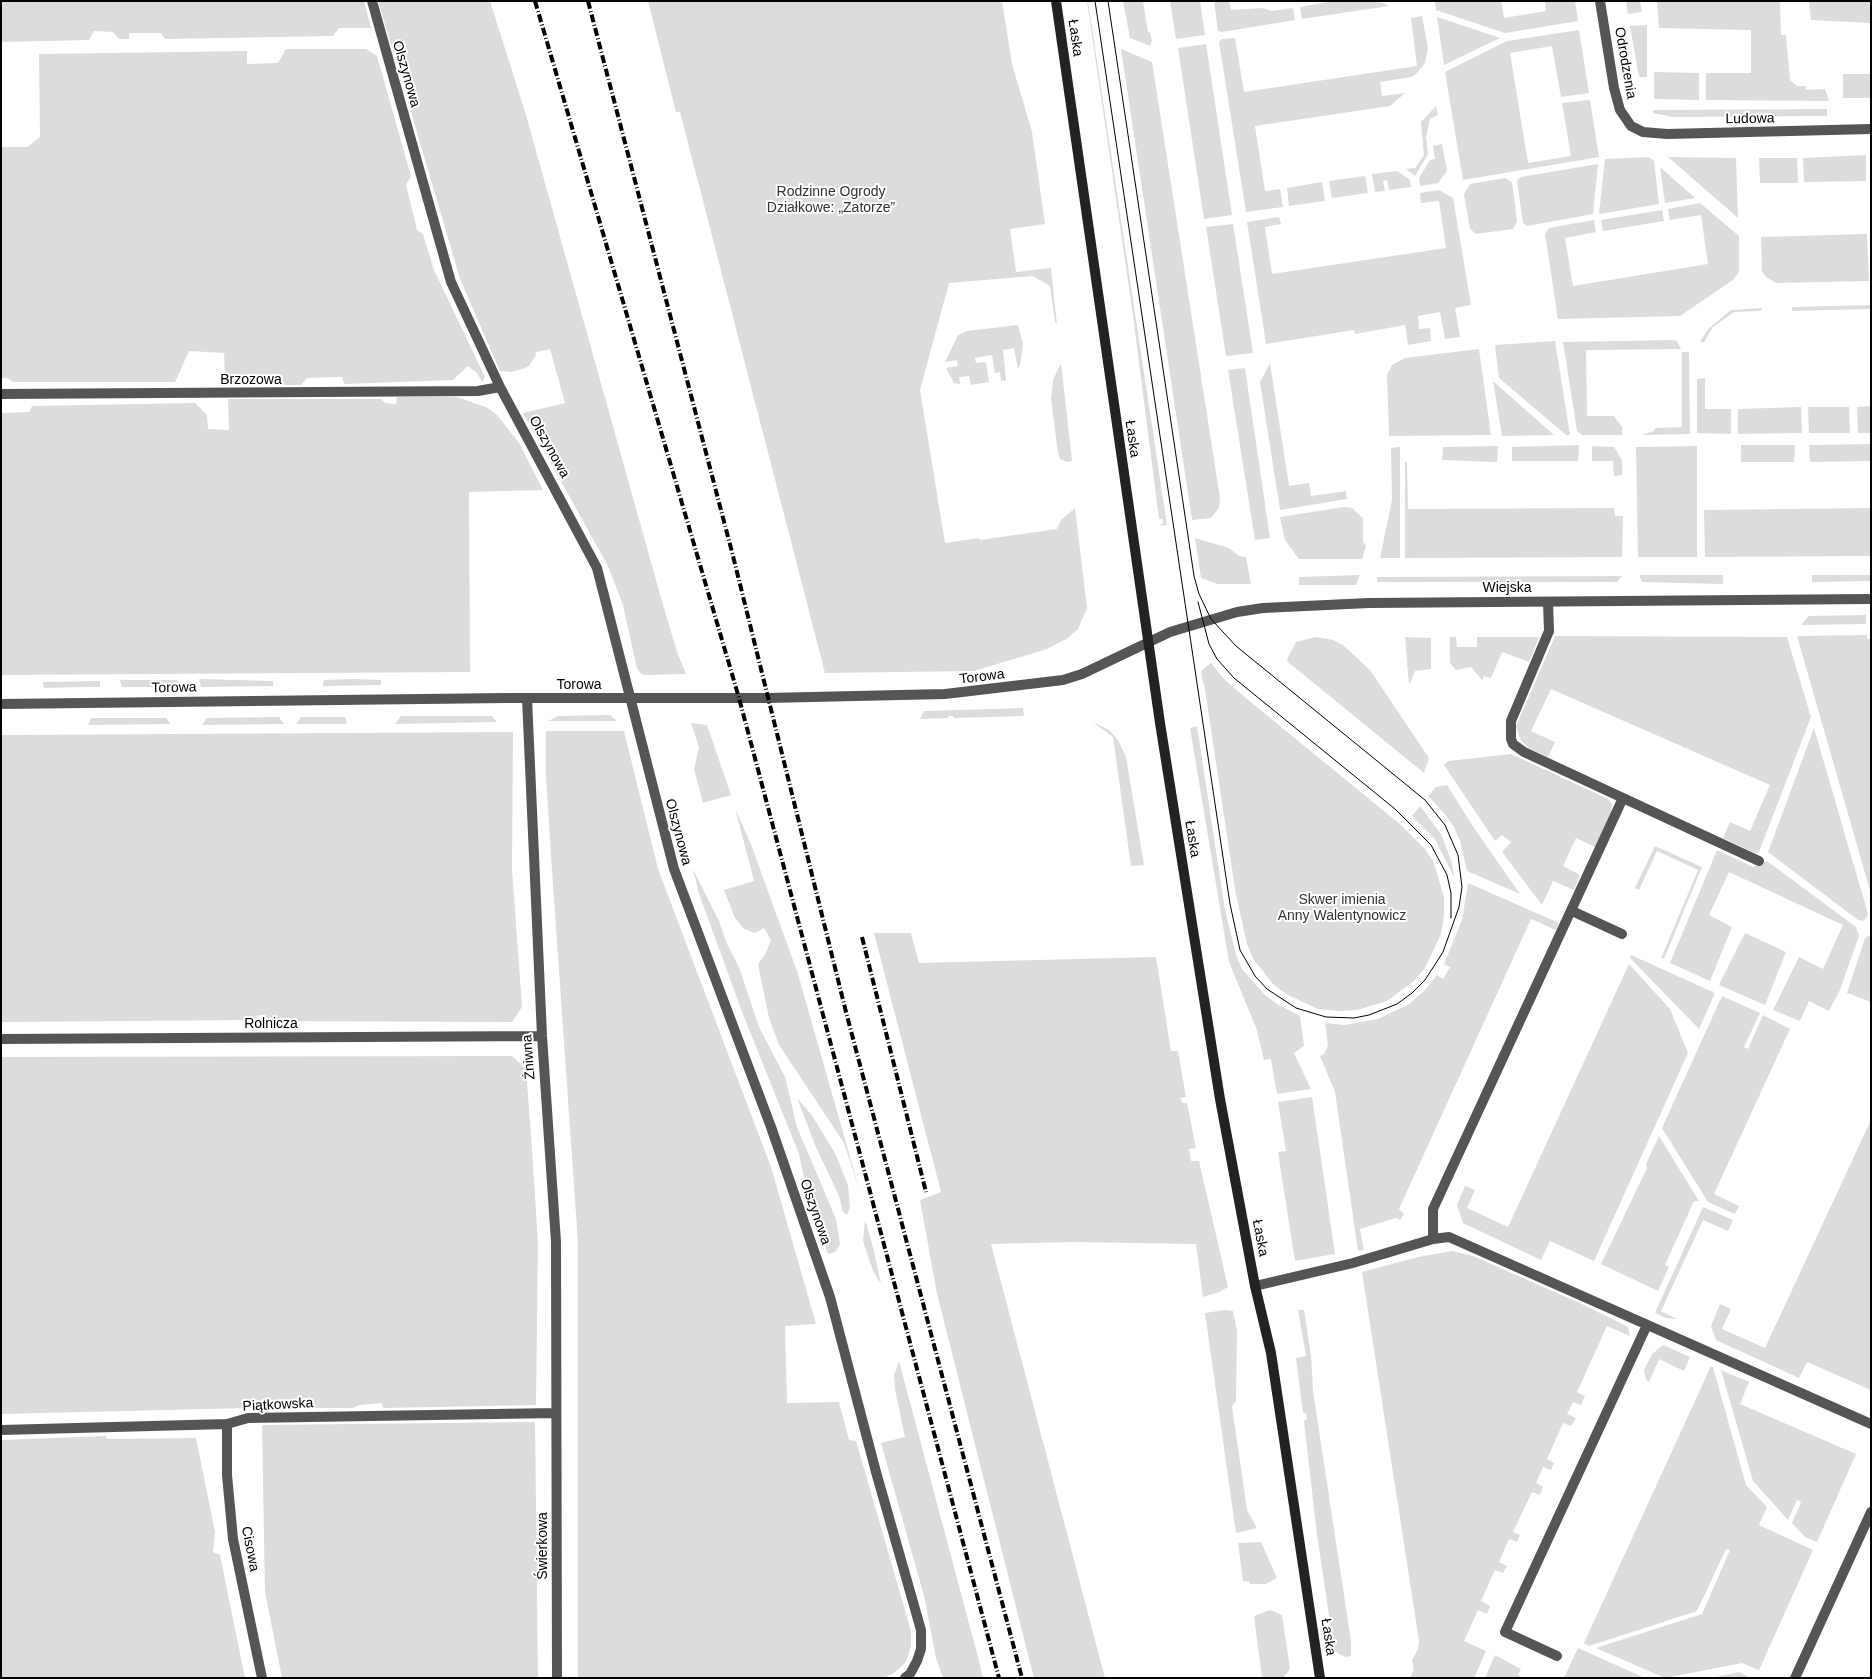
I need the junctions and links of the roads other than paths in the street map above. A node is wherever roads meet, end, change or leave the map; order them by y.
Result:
1 (372, 1) edge
2 (1056, 1) edge
3 (1600, 1) edge
4 (1632, 126) joint
5 (1871, 129) edge
6 (500, 387) junction
7 (1, 394) edge
8 (1871, 599) edge
9 (1548, 602) junction
10 (1148, 642) junction
11 (527, 698) junction
12 (631, 699) junction
13 (1, 704) edge
14 (1623, 798) junction
15 (1759, 861) dead end
16 (1572, 912) junction
17 (1622, 934) dead end
18 (542, 1036) junction
19 (1, 1040) edge
20 (1433, 1239) junction
21 (1255, 1286) junction
22 (1647, 1325) junction
23 (556, 1413) junction
24 (227, 1424) junction
25 (1871, 1424) edge
26 (1, 1430) edge
27 (1871, 1512) edge
28 (1557, 1656) dead end
29 (262, 1678) edge
30 (557, 1678) edge
31 (905, 1678) edge
32 (1320, 1678) edge
33 (1795, 1678) edge

1 - 6 street, Olszynowa
2 - 10 main road, Łaska
3 - 4 street, Odrodzenia
4 - 5 street, Ludowa
6 - 7 street, Brzozowa
6 - 12 street, Olszynowa
8 - 9 street, Wiejska
9 - 10 street, Wiejska
9 - 14 street
10 - 12 street, Torowa
10 - 21 main road, Łaska
11 - 12 street, Torowa
11 - 13 street, Torowa
11 - 18 street, Żniwna
12 - 31 street, Olszynowa
14 - 15 street
14 - 16 street
16 - 17 street
16 - 20 street
18 - 19 street, Rolnicza
18 - 23 street, Żniwna
20 - 21 street
20 - 22 street
21 - 32 main road, Łaska
22 - 25 street
22 - 28 street
23 - 24 street, Piątkowska
23 - 30 street, Świerkowa
24 - 26 street, Piątkowska
24 - 29 street, Cisowa
27 - 33 street

